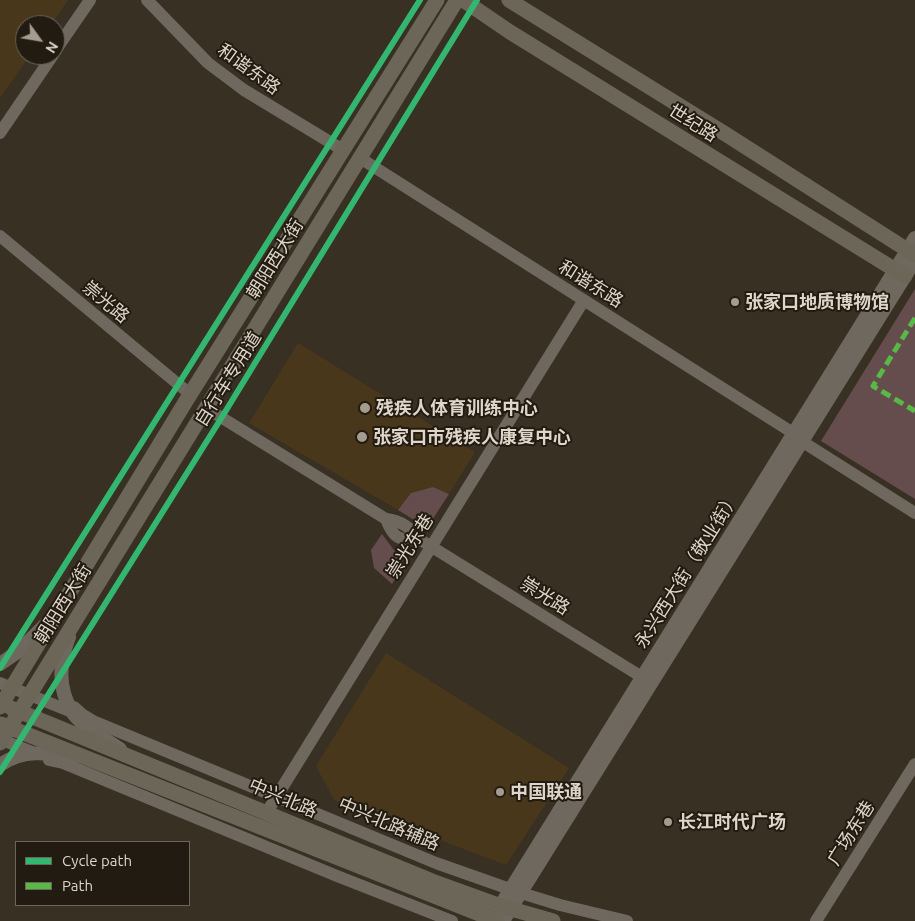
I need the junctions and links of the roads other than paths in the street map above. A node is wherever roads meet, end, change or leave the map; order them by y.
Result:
1 (90, 0) edge
2 (147, 0) edge
3 (437, 0) edge
4 (457, 0) edge
5 (462, 0) edge
6 (509, 0) edge
7 (65, 36) edge
8 (45, 65) edge
9 (0, 133) edge
10 (342, 150) junction
11 (360, 158) junction
12 (0, 236) edge
13 (913, 251) edge
14 (900, 273) junction
15 (584, 300) junction
16 (190, 394) junction
17 (206, 408) junction
18 (799, 436) junction
19 (915, 505) edge
20 (915, 512) edge
21 (431, 546) junction
22 (62, 605) junction
23 (77, 617) junction
24 (0, 664) edge
25 (647, 680) junction
26 (6, 685) edge
27 (29, 695) junction
28 (66, 698) junction
29 (1, 705) edge
30 (19, 711) junction
31 (73, 713) junction
32 (93, 721) junction
33 (2, 735) edge
34 (35, 753) junction
35 (133, 757) junction
36 (4, 761) edge
37 (63, 763) junction
38 (915, 764) edge
39 (125, 773) junction
40 (276, 796) junction
41 (266, 812) junction
42 (516, 891) junction
43 (499, 916) edge
44 (452, 921) edge
45 (553, 921) edge
46 (627, 921) edge
47 (816, 921) edge

1 - 7 street
2 - 10 street, 和谐东路
3 - 10 main road, 朝阳西大街
4 - 11 main road, 朝阳西大街
5 - 14 main road, 世纪路
6 - 13 main road, 世纪路
8 - 9 street
10 - 16 main road, 朝阳西大街
11 - 15 street, 和谐东路
11 - 17 main road, 朝阳西大街
12 - 16 street, 崇光路
13 - 14 main road, 永兴西大街（敬业街）
14 - 18 main road, 永兴西大街（敬业街）
15 - 18 street, 和谐东路
15 - 21 street, 崇光东巷
16 - 22 main road, 朝阳西大街
17 - 21 street, 崇光路
17 - 23 main road, 朝阳西大街
18 - 19 street, 和谐东路
18 - 20 street, 和谐东路
18 - 25 main road, 永兴西大街（敬业街）
21 - 25 street, 崇光路
21 - 40 street, 崇光东巷
22 - 24 main road
22 - 26 main road, 朝阳西大街
23 - 27 main road, 朝阳西大街
23 - 28 main road
25 - 42 main road, 永兴西大街（敬业街）
26 - 27 street
26 - 29 main road, 朝阳西大街
27 - 30 main road, 朝阳西大街
27 - 31 street
28 - 31 main road
28 - 32 street, 中兴北路辅路
29 - 30 main road, 中兴北路
30 - 33 main road, 朝阳西大街
30 - 35 main road, 中兴北路
31 - 32 street
31 - 35 main road
32 - 40 street, 中兴北路辅路
33 - 34 street
33 - 39 main road, 中兴北路
34 - 36 main road
34 - 37 street
34 - 39 main road
35 - 41 main road, 中兴北路
36 - 37 street
37 - 44 street
38 - 47 street, 广场东巷
39 - 43 main road, 中兴北路
40 - 41 street, 崇光东巷
40 - 42 street, 中兴北路辅路
41 - 43 main road, 中兴北路
42 - 43 main road, 永兴西大街（敬业街）
42 - 46 street, 中兴北路辅路
43 - 45 main road, 中兴北路

